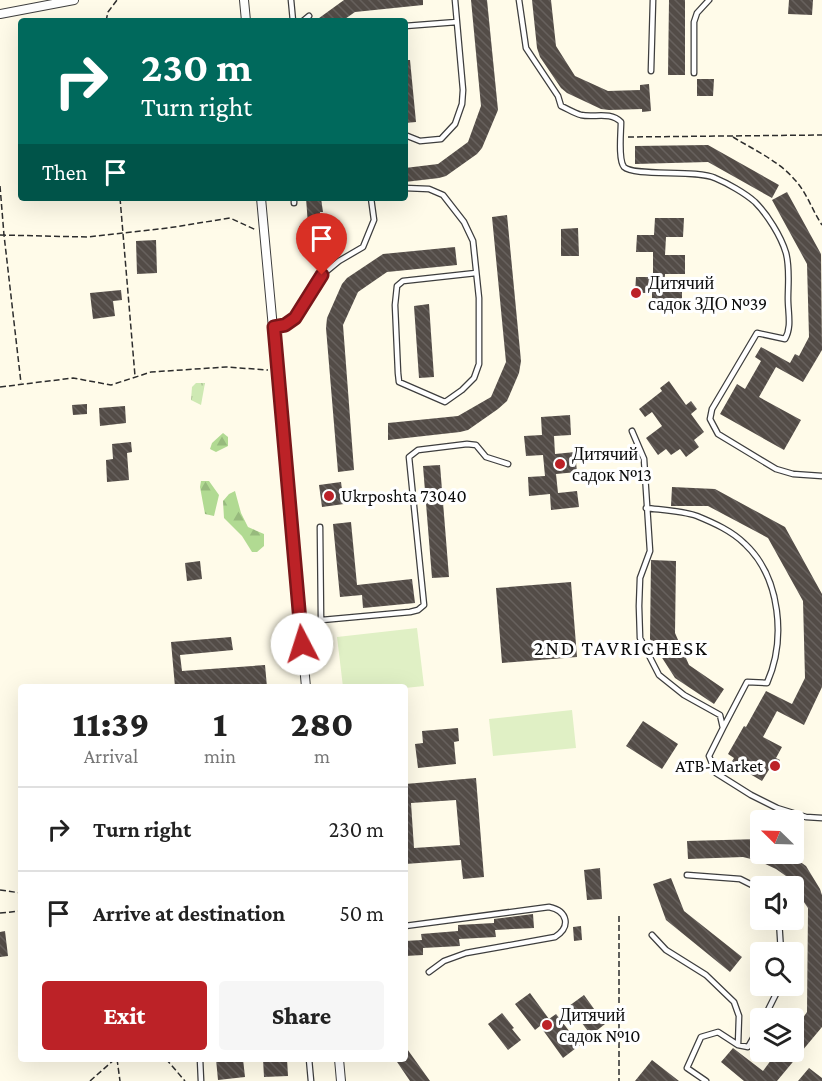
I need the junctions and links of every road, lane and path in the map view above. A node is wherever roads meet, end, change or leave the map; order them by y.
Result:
1 (74, 0) edge
2 (117, 0) edge
3 (244, 0) edge
4 (291, 0) edge
5 (455, 0) edge
6 (519, 0) edge
7 (653, 0) edge
8 (709, 0) edge
9 (0, 14) edge
10 (309, 16) dead end
11 (107, 18) edge
12 (246, 18) edge
13 (293, 18) edge
14 (307, 18) edge
15 (457, 22) junction
16 (408, 26) edge
17 (651, 71) dead end
18 (694, 73) dead end
19 (822, 135) edge
20 (408, 136) edge
21 (731, 136) junction
22 (621, 137) junction
23 (0, 186) edge
24 (408, 188) edge
25 (120, 201) edge
26 (261, 201) edge
27 (371, 201) edge
28 (822, 225) edge
29 (123, 233) junction
30 (264, 234) junction
31 (0, 235) edge
32 (4, 235) junction
33 (476, 273) junction
34 (274, 327) junction
35 (278, 370) junction
36 (135, 376) junction
37 (21, 384) junction
38 (0, 387) edge
39 (632, 430) dead end
40 (508, 464) dead end
41 (822, 477) edge
42 (646, 508) junction
43 (320, 527) dead end
44 (321, 620) junction
45 (300, 622) junction
46 (306, 684) edge
47 (723, 728) junction
48 (822, 818) edge
49 (687, 875) dead end
50 (750, 884) edge
51 (0, 890) edge
52 (18, 893) edge
53 (18, 911) edge
54 (0, 912) edge
55 (619, 916) dead end
56 (408, 926) edge
57 (652, 935) dead end
58 (429, 972) dead end
59 (750, 1044) edge
60 (738, 1045) junction
61 (112, 1062) edge
62 (117, 1062) edge
63 (169, 1062) edge
64 (200, 1062) edge
65 (309, 1062) edge
66 (339, 1062) edge
67 (90, 1081) edge
68 (120, 1081) edge
69 (185, 1081) edge
70 (201, 1081) edge
71 (311, 1081) edge
72 (341, 1081) edge
73 (619, 1081) edge
74 (706, 1081) edge

1 - 9 street
2 - 11 path
3 - 12 street
4 - 13 lane
5 - 15 lane
6 - 22 lane
7 - 17 lane
8 - 18 lane
10 - 14 lane
15 - 16 lane
15 - 20 lane
19 - 21 path
21 - 22 path
21 - 28 path
22 - 41 lane
23 - 32 path
24 - 33 lane
25 - 29 path
26 - 30 street
27 - 34 lane
29 - 30 path
29 - 32 path
29 - 36 path
30 - 34 street
31 - 32 path
32 - 37 path
33 - 33 lane
34 - 35 street
35 - 36 path
35 - 45 street
36 - 37 path
37 - 38 path
39 - 42 lane
40 - 44 lane
42 - 47 lane
42 - 47 lane
43 - 44 lane
44 - 45 lane
45 - 46 street
47 - 48 lane
49 - 50 lane
51 - 52 path
53 - 54 path
55 - 73 path
56 - 58 lane
57 - 60 lane
59 - 60 lane
60 - 74 lane
61 - 67 path
62 - 68 path
63 - 69 path
64 - 70 lane
65 - 71 lane
66 - 72 street

